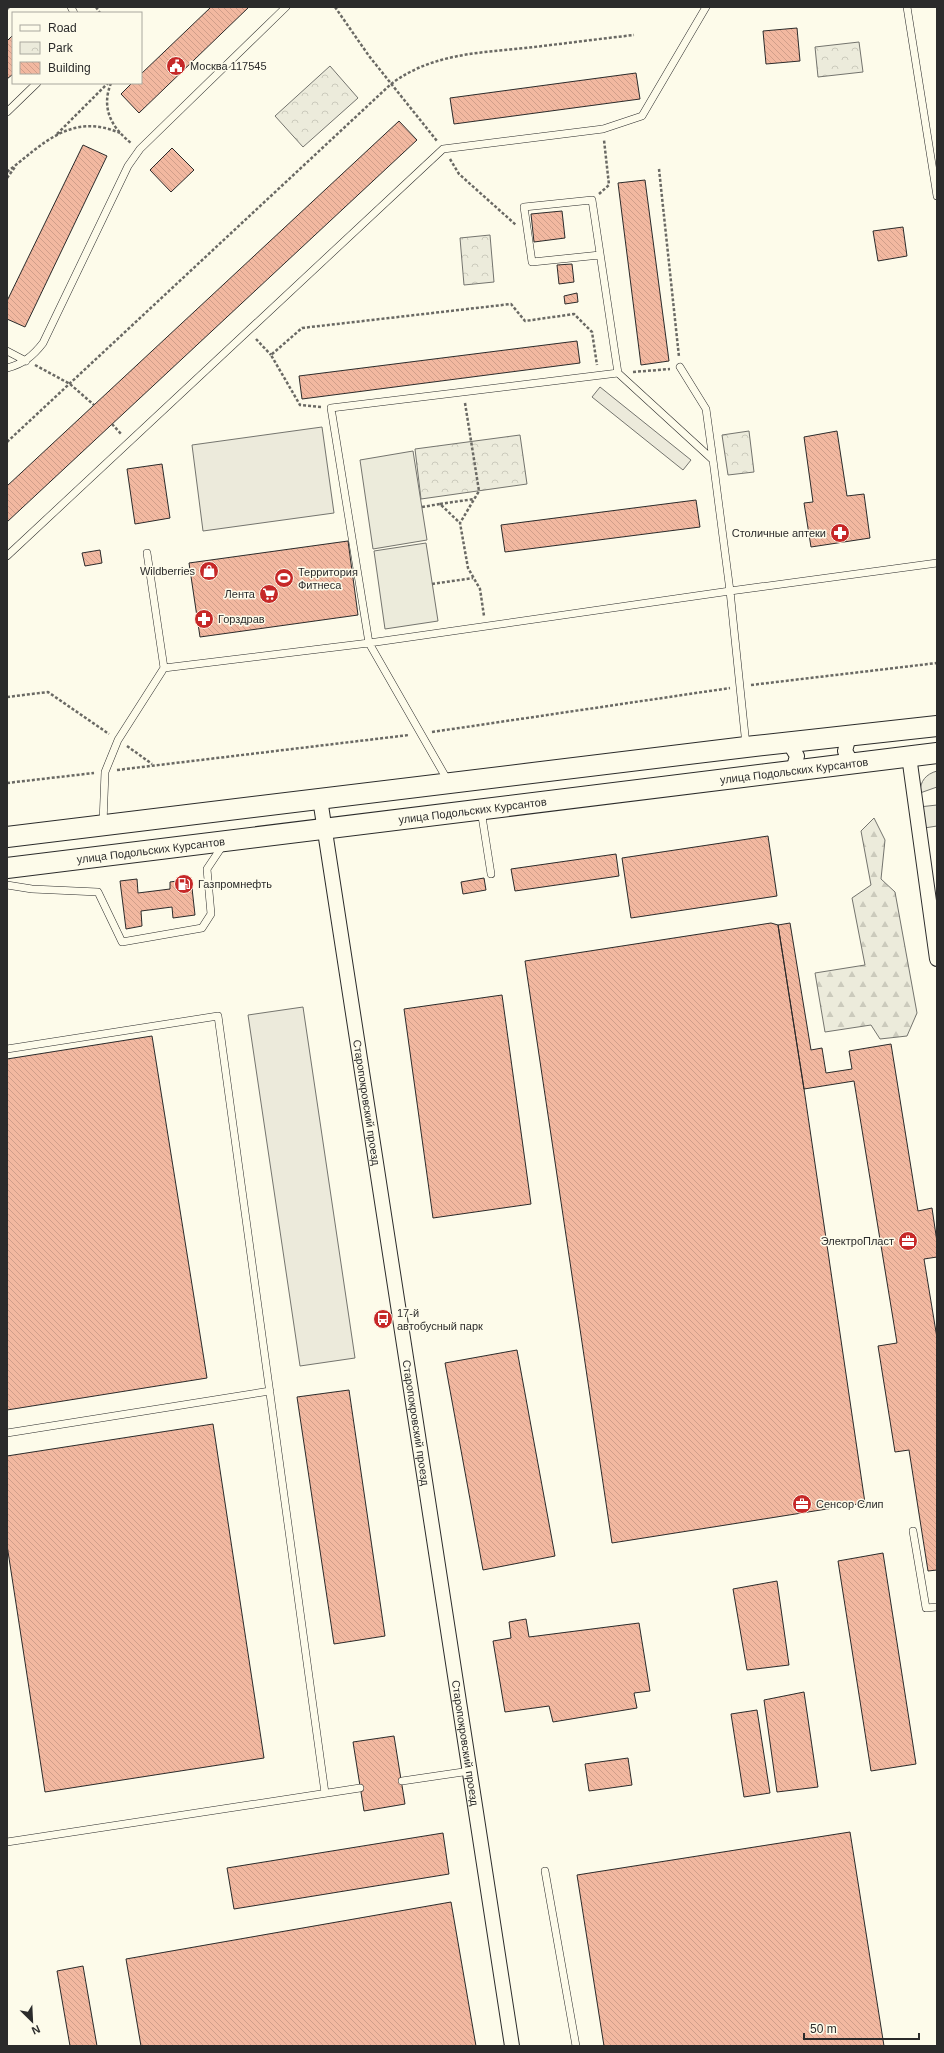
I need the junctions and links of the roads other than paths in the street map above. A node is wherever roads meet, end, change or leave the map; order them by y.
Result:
1 (286, 7) edge
2 (706, 7) edge
3 (907, 7) edge
4 (36, 84) edge
5 (7, 112) edge
6 (937, 196) edge
7 (600, 255) junction
8 (7, 351) edge
9 (26, 361) junction
10 (7, 368) edge
11 (680, 368) road end
12 (618, 373) junction
13 (713, 460) junction
14 (147, 553) dead end
15 (7, 556) edge
16 (937, 563) edge
17 (730, 591) junction
18 (370, 643) junction
19 (164, 668) junction
20 (937, 726) edge
21 (857, 735) junction
22 (780, 743) junction
23 (746, 747) junction
24 (937, 754) edge
25 (909, 756) junction
26 (860, 763) junction
27 (784, 772) junction
28 (450, 784) junction
29 (320, 799) junction
30 (481, 810) junction
31 (103, 825) junction
32 (325, 829) junction
33 (7, 837) edge
34 (226, 841) junction
35 (7, 868) edge
36 (491, 874) dead end
37 (7, 885) edge
38 (937, 959) edge
39 (7, 1049) edge
40 (270, 1391) junction
41 (7, 1433) edge
42 (913, 1531) dead end
43 (937, 1607) edge
44 (470, 1771) junction
45 (402, 1781) dead end
46 (360, 1788) dead end
47 (325, 1793) junction
48 (7, 1842) edge
49 (545, 1871) dead end
50 (512, 2046) edge
51 (576, 2046) edge

1 - 9 lane
2 - 15 lane
3 - 6 lane
4 - 5 lane
7 - 7 lane
7 - 12 lane
8 - 9 lane
9 - 10 lane
11 - 13 lane
12 - 13 lane
12 - 18 lane
13 - 17 lane
14 - 19 lane
16 - 17 lane
17 - 18 lane
17 - 23 lane
18 - 19 lane
18 - 28 lane
19 - 31 lane
20 - 21 main road
21 - 22 main road
21 - 26 street
22 - 23 main road
22 - 27 street
23 - 28 main road
24 - 25 main road, улица Подольских Курсантов
25 - 26 main road, улица Подольских Курсантов
25 - 38 street
26 - 27 main road, улица Подольских Курсантов
27 - 30 main road, улица Подольских Курсантов
28 - 29 main road
29 - 31 main road
29 - 32 street, Старопокровский проезд
30 - 32 main road, улица Подольских Курсантов
30 - 36 lane
31 - 33 main road
32 - 34 main road, улица Подольских Курсантов
32 - 44 street, Старопокровский проезд
34 - 35 main road, улица Подольских Курсантов
34 - 37 lane
39 - 40 lane
40 - 41 lane
40 - 47 lane
42 - 43 lane
44 - 45 lane
44 - 50 street, Старопокровский проезд
46 - 47 lane
47 - 48 lane
49 - 51 lane

